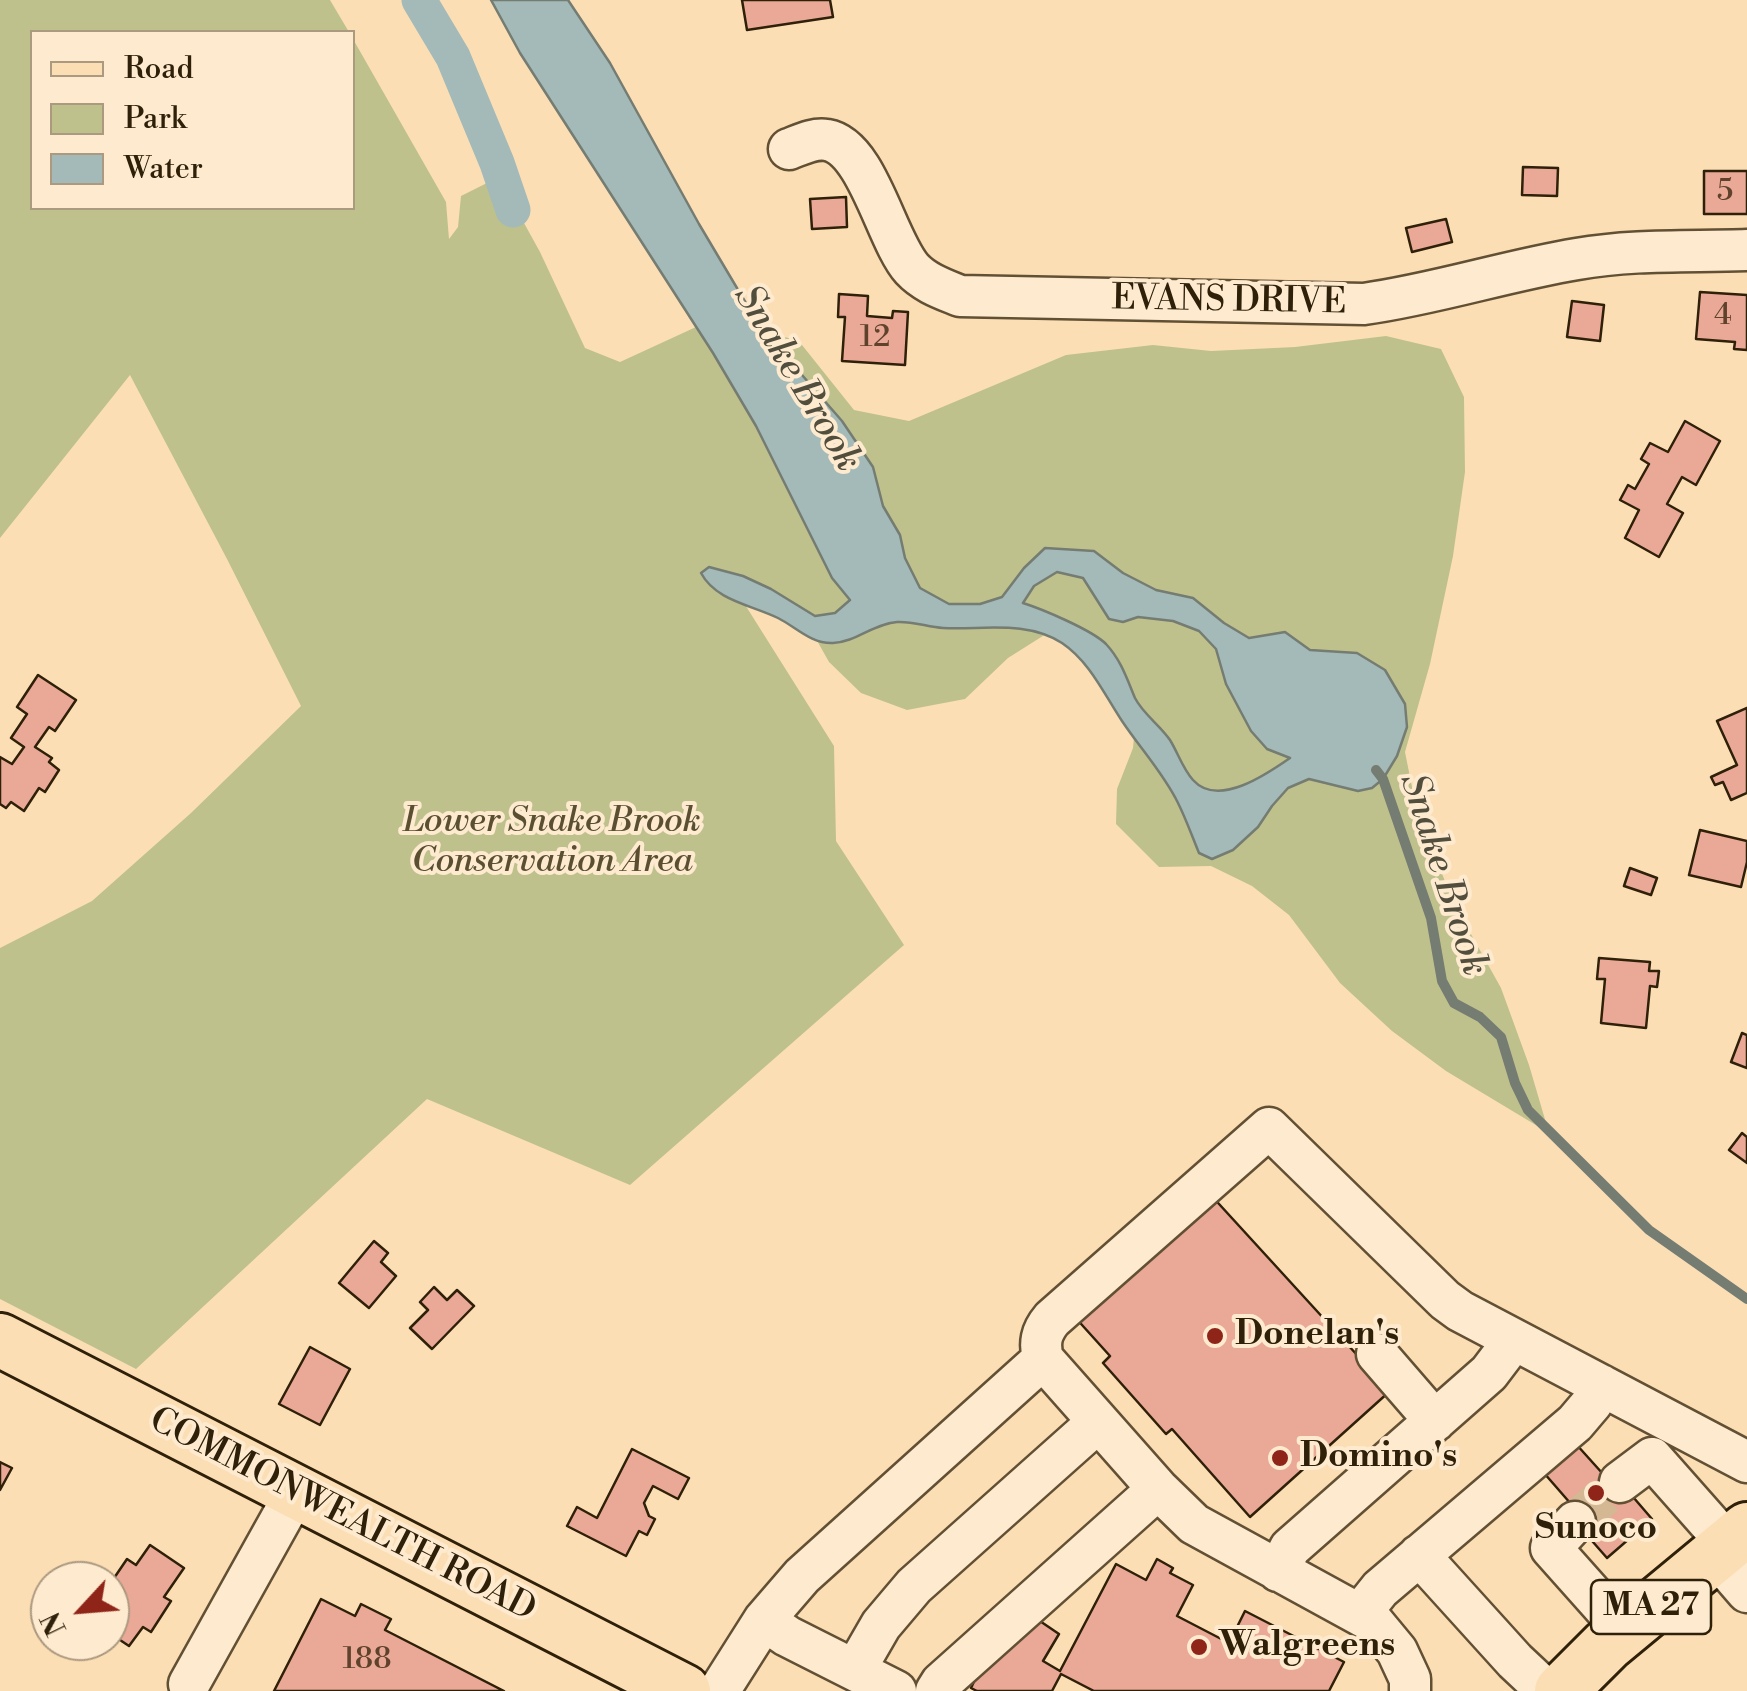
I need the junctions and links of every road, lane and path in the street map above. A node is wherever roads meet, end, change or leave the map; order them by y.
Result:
1 (789, 149) dead end
2 (1747, 250) edge
3 (0, 1340) edge
4 (1514, 1340) junction
5 (1377, 1354) dead end
6 (1043, 1359) junction
7 (1602, 1386) junction
8 (1435, 1421) junction
9 (1098, 1422) junction
10 (1747, 1462) edge
11 (1620, 1482) tunnel mouth
12 (1158, 1489) junction
13 (296, 1492) junction
14 (1575, 1522) tunnel mouth
15 (1734, 1555) edge
16 (1419, 1556) junction
17 (1278, 1570) junction
18 (1360, 1614) junction
19 (764, 1620) junction
20 (1624, 1630) junction
21 (855, 1670) junction
22 (190, 1684) dead end
23 (684, 1691) edge
24 (719, 1691) edge
25 (896, 1691) edge
26 (936, 1691) edge
27 (1410, 1691) edge
28 (1546, 1691) edge
29 (1560, 1691) edge

1 - 2 street, EVANS DRIVE
3 - 13 main road, COMMONWEALTH ROAD
4 - 6 street
4 - 7 street
4 - 8 street
5 - 8 street
6 - 9 street
6 - 19 street
7 - 10 street
7 - 16 street
8 - 17 street
9 - 12 street
9 - 21 street
11 - 15 street
12 - 17 street
12 - 26 street
13 - 22 street
13 - 23 main road, COMMONWEALTH ROAD
14 - 20 street
15 - 20 main road, MA 27
16 - 18 street
16 - 28 street
17 - 18 street
18 - 27 street
19 - 21 street
19 - 24 street
20 - 29 main road, MA 27
21 - 25 street

